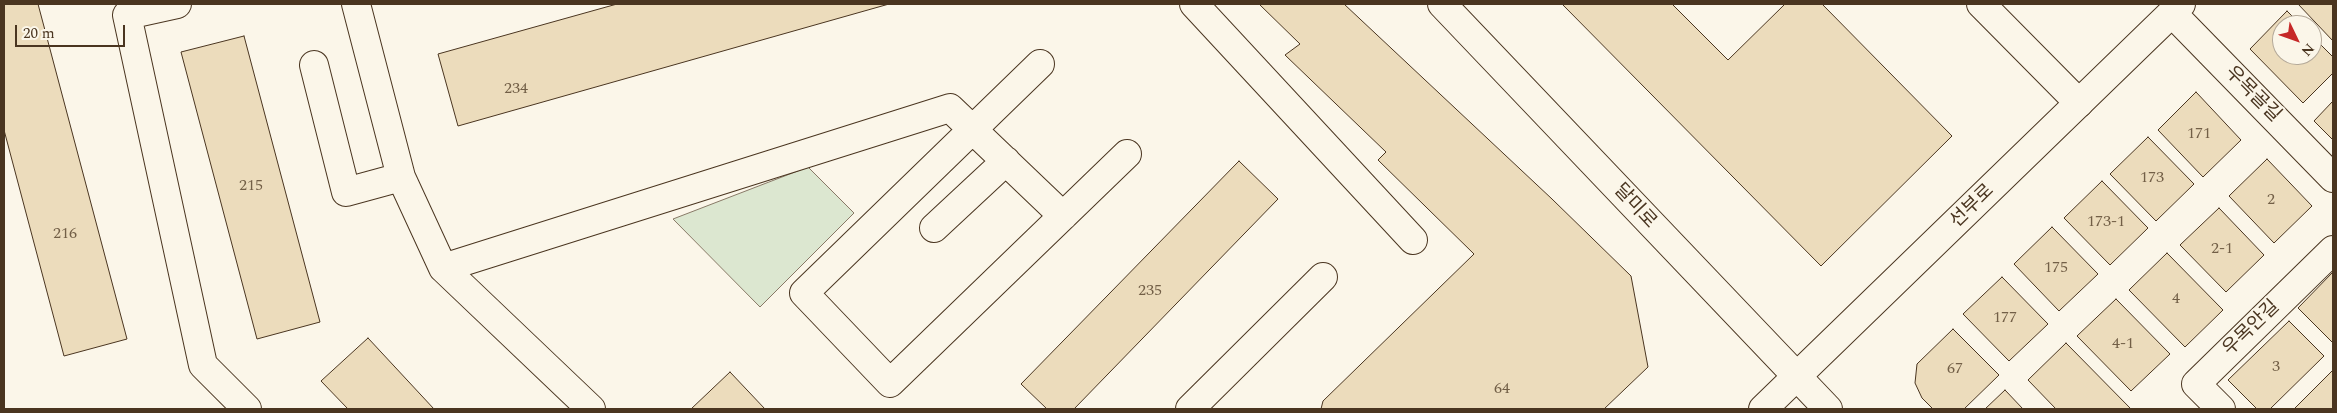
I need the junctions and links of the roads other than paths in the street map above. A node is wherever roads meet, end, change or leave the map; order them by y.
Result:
1 (177, 4) edge
2 (356, 4) edge
3 (1194, 4) edge
4 (1442, 4) edge
5 (1981, 4) edge
6 (2176, 8) edge
7 (1040, 64) dead end
8 (314, 65) dead end
9 (2080, 103) junction
10 (973, 129) junction
11 (1127, 154) dead end
12 (1006, 161) junction
13 (401, 177) junction
14 (2333, 178) edge
15 (1062, 216) junction
16 (934, 228) dead end
17 (1413, 240) dead end
18 (2333, 250) edge
19 (444, 268) junction
20 (1323, 277) dead end
21 (1797, 378) junction
22 (247, 409) edge
23 (591, 409) edge
24 (1190, 409) edge
25 (1764, 409) edge
26 (1828, 409) edge
27 (2221, 409) edge

1 - 22 street
2 - 13 street
3 - 17 street
4 - 21 street, 달미로
5 - 9 street
6 - 9 street, 선부로
6 - 14 street, 우목골길
7 - 10 street
8 - 13 street
9 - 21 street, 선부로
10 - 12 street
10 - 15 street
10 - 19 street
11 - 15 street
12 - 15 street
12 - 16 street
13 - 19 street
18 - 27 street, 우목안길
19 - 23 street
20 - 24 street
21 - 25 street, 선부로
21 - 26 street, 달미로

